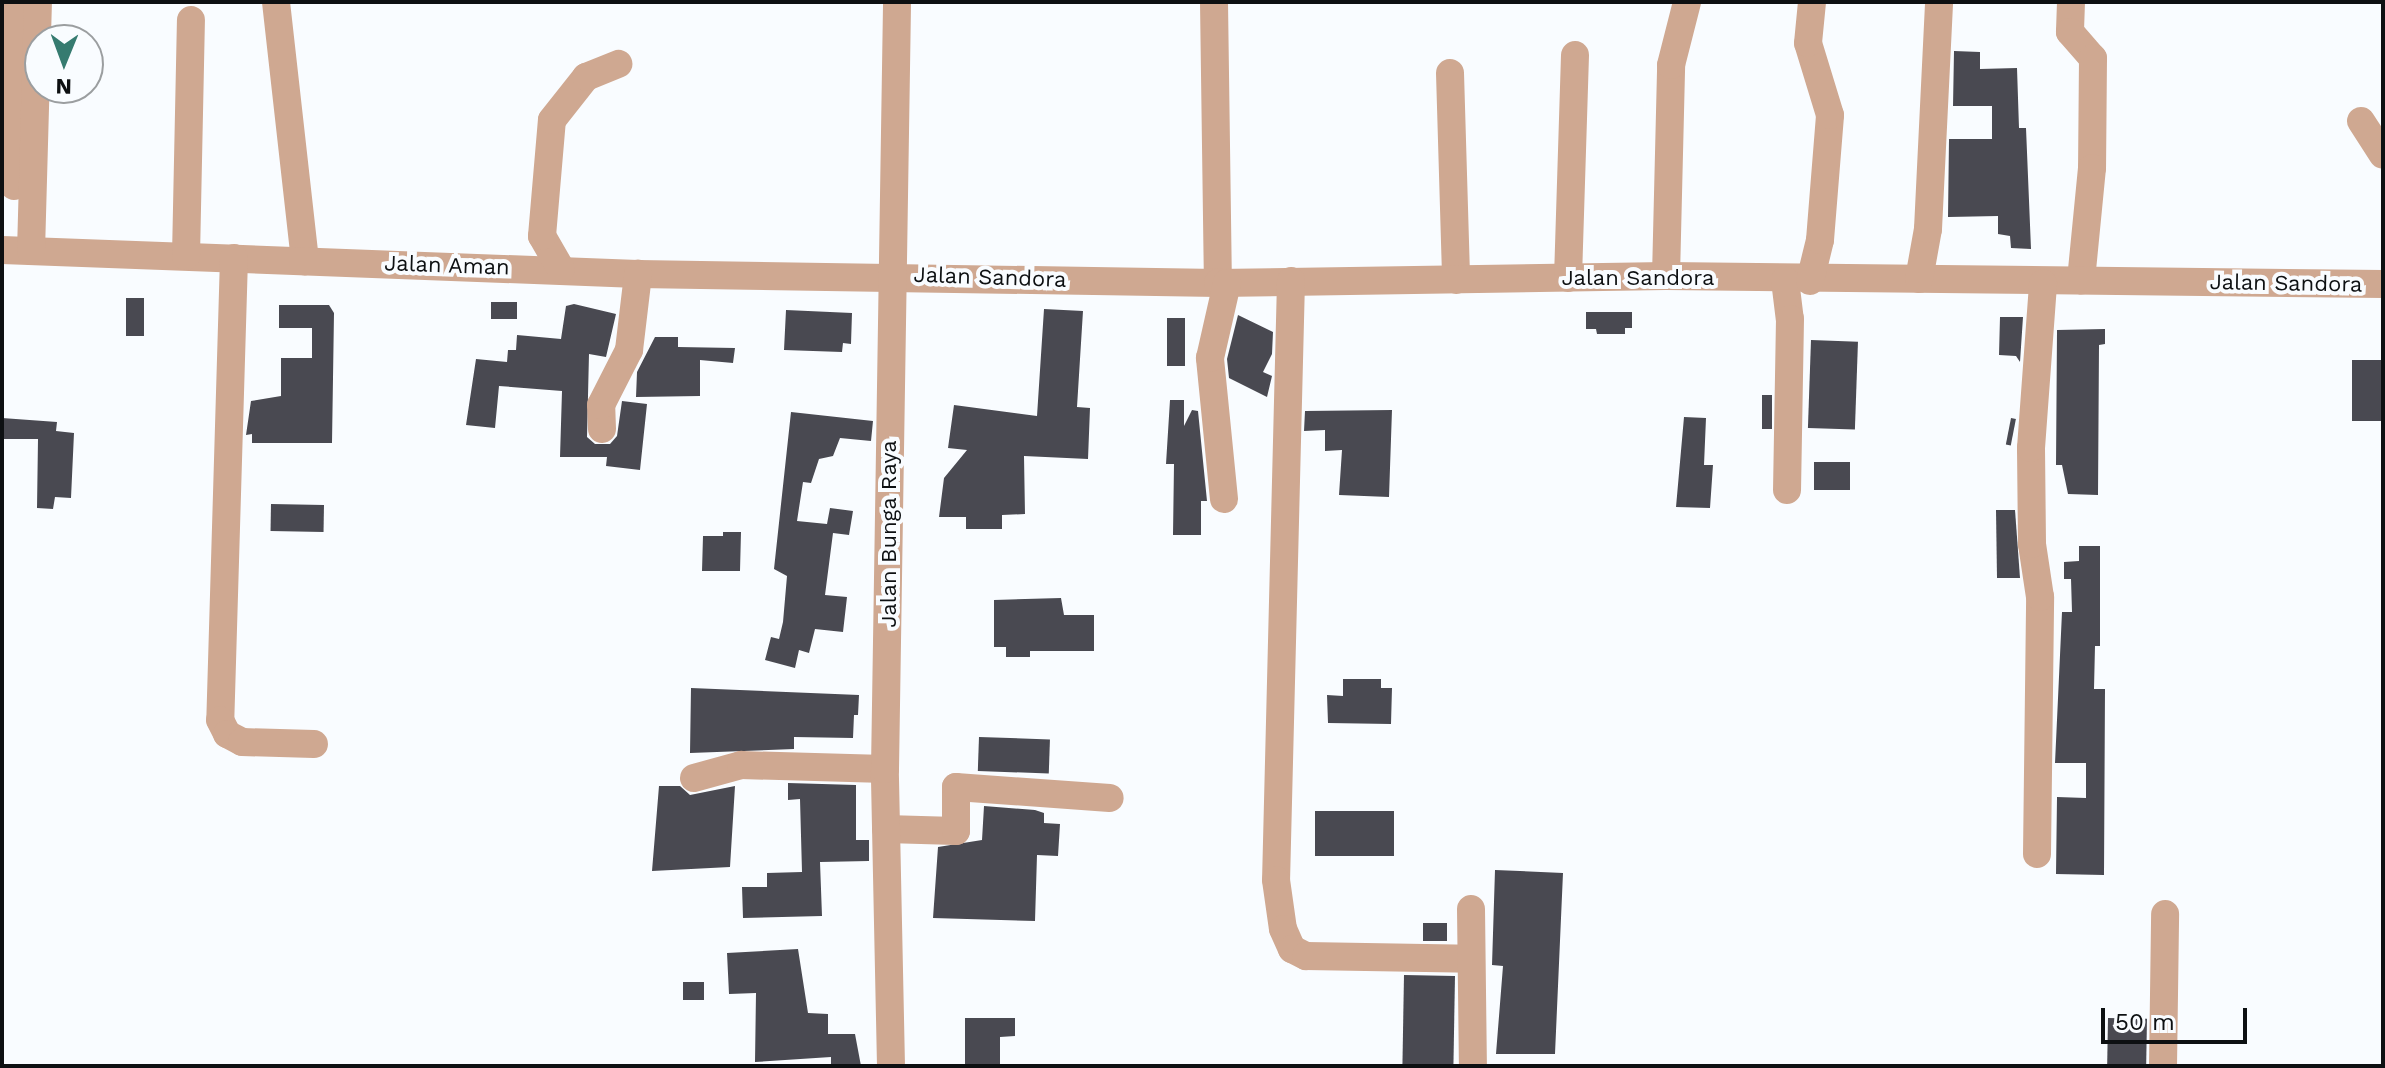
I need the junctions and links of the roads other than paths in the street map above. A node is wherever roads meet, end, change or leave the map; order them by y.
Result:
1 (16, 2) edge
2 (38, 2) edge
3 (276, 2) edge
4 (897, 2) edge
5 (1214, 2) edge
6 (1687, 2) edge
7 (1812, 2) edge
8 (1939, 2) edge
9 (2071, 2) edge
10 (191, 20) dead end
11 (1575, 55) dead end
12 (619, 64) dead end
13 (1450, 73) dead end
14 (2361, 121) dead end
15 (2383, 155) edge
16 (15, 250) edge
17 (186, 256) junction
18 (234, 258) junction
19 (305, 261) junction
20 (561, 269) junction
21 (638, 274) junction
22 (893, 274) junction
23 (1666, 276) junction
24 (1568, 278) junction
25 (1919, 279) junction
26 (1456, 280) junction
27 (1797, 280) junction
28 (2081, 280) junction
29 (1291, 281) junction
30 (1222, 283) junction
31 (2043, 283) junction
32 (2383, 284) edge
33 (602, 429) dead end
34 (1787, 490) dead end
35 (1224, 499) dead end
36 (314, 744) dead end
37 (885, 769) junction
38 (694, 778) dead end
39 (1110, 798) dead end
40 (886, 829) junction
41 (2037, 854) dead end
42 (1471, 909) dead end
43 (2165, 914) dead end
44 (1470, 959) junction
45 (891, 1066) edge
46 (1473, 1066) edge
47 (2163, 1066) edge

1 - 16 street
2 - 16 street
3 - 19 street
4 - 22 street, Jalan Bunga Raya
5 - 30 street
6 - 23 street
7 - 27 street
8 - 25 street
9 - 28 street
10 - 17 street
11 - 24 street
12 - 20 street
13 - 26 street
14 - 15 street
16 - 17 street, Jalan Aman
17 - 18 street, Jalan Aman
18 - 19 street, Jalan Aman
18 - 36 street
19 - 20 street, Jalan Aman
20 - 21 street, Jalan Aman
21 - 22 street, Jalan Aman
21 - 33 street
22 - 30 street, Jalan Sandora
22 - 37 street, Jalan Bunga Raya
23 - 24 street, Jalan Sandora
23 - 27 street, Jalan Sandora
24 - 26 street, Jalan Sandora
25 - 27 street, Jalan Sandora
25 - 31 street, Jalan Sandora
26 - 29 street, Jalan Sandora
27 - 34 street
28 - 31 street, Jalan Sandora
28 - 32 street, Jalan Sandora
29 - 30 street, Jalan Sandora
29 - 44 street
30 - 35 street
31 - 41 street
37 - 38 street
37 - 40 street, Jalan Bunga Raya
39 - 40 street
40 - 45 street, Jalan Bunga Raya
42 - 44 street
43 - 47 street
44 - 46 street

